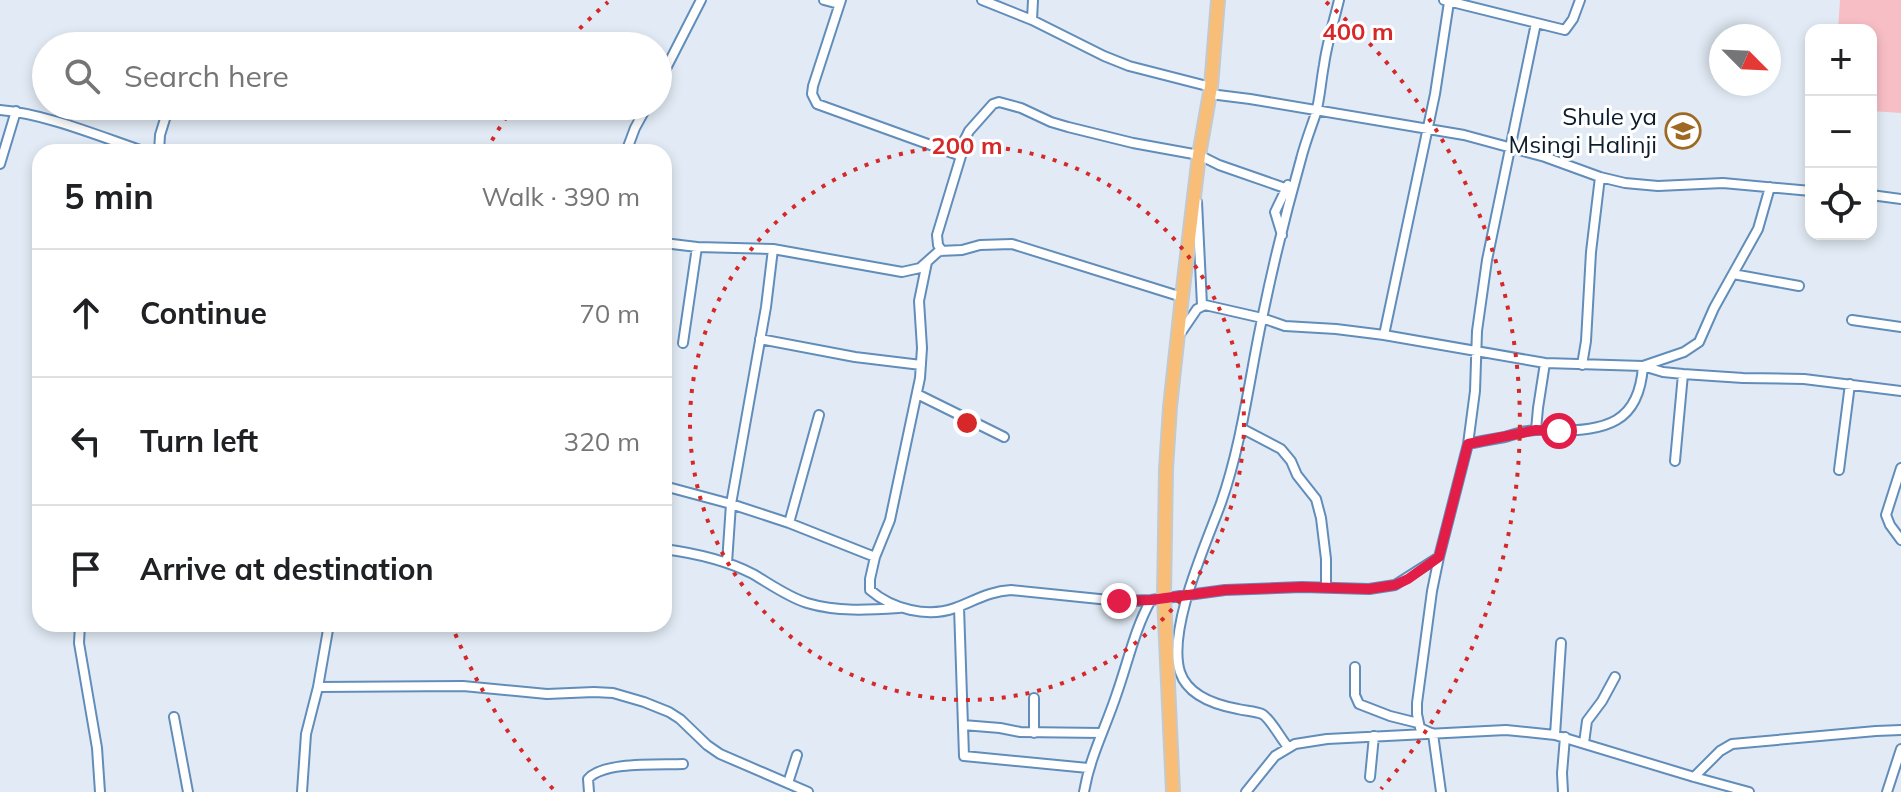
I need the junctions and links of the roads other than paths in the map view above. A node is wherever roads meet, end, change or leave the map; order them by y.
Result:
1 (701, 0) edge
2 (824, 0) edge
3 (982, 0) edge
4 (1033, 0) edge
5 (1218, 0) edge
6 (1339, 0) edge
7 (1580, 0) edge
8 (1446, 1) edge
9 (840, 2) edge
10 (1032, 20) junction
11 (1536, 23) junction
12 (672, 57) edge
13 (1210, 91) junction
14 (0, 110) edge
15 (16, 111) junction
16 (1316, 111) junction
17 (32, 116) edge
18 (47, 120) edge
19 (165, 120) edge
20 (639, 120) edge
21 (1427, 128) junction
22 (122, 144) edge
23 (159, 144) edge
24 (629, 144) edge
25 (1510, 147) junction
26 (961, 155) junction
27 (1199, 155) junction
28 (1300, 161) junction
29 (0, 164) edge
30 (1600, 177) junction
31 (1195, 187) junction
32 (1770, 187) junction
33 (1285, 188) junction
34 (1805, 190) edge
35 (1877, 196) edge
36 (1901, 199) edge
37 (1282, 235) junction
38 (672, 244) edge
39 (697, 247) junction
40 (773, 249) junction
41 (942, 251) junction
42 (927, 262) junction
43 (1733, 274) junction
44 (1799, 286) dead end
45 (1182, 297) junction
46 (1202, 305) junction
47 (1262, 318) junction
48 (1852, 320) dead end
49 (1901, 327) edge
50 (1179, 334) junction
51 (1384, 335) junction
52 (760, 339) junction
53 (683, 343) dead end
54 (1475, 351) junction
55 (1545, 363) junction
56 (921, 365) junction
57 (1582, 365) junction
58 (1643, 366) junction
59 (1683, 374) junction
60 (1850, 384) junction
61 (1901, 391) edge
62 (917, 394) junction
63 (819, 415) dead end
64 (1241, 428) junction
65 (1536, 430) junction
66 (1004, 437) dead end
67 (1468, 444) junction
68 (1675, 461) dead end
69 (1901, 468) edge
70 (1839, 470) dead end
71 (672, 488) edge
72 (731, 504) junction
73 (789, 523) junction
74 (1901, 540) edge
75 (672, 551) edge
76 (875, 557) junction
77 (1439, 557) junction
78 (727, 563) junction
79 (1326, 588) junction
80 (1189, 594) junction
81 (1157, 598) junction
82 (959, 607) junction
83 (904, 608) junction
84 (80, 632) edge
85 (328, 632) edge
86 (1561, 643) dead end
87 (1355, 667) dead end
88 (1615, 677) dead end
89 (318, 687) junction
90 (1034, 698) dead end
91 (174, 717) dead end
92 (1418, 723) junction
93 (963, 725) junction
94 (1901, 730) edge
95 (1034, 733) junction
96 (1102, 733) junction
97 (1433, 734) junction
98 (1374, 736) junction
99 (1560, 736) junction
100 (1584, 743) junction
101 (1288, 747) junction
102 (1901, 749) edge
103 (797, 755) dead end
104 (683, 764) dead end
105 (1088, 768) junction
106 (1370, 777) dead end
107 (1694, 777) junction
108 (788, 783) junction
109 (1715, 788) edge
110 (100, 792) edge
111 (188, 792) edge
112 (302, 792) edge
113 (589, 792) edge
114 (808, 792) edge
115 (1084, 792) edge
116 (1173, 792) edge
117 (1246, 792) edge
118 (1441, 792) edge
119 (1563, 792) edge
120 (1749, 792) edge
121 (1887, 792) edge

1 - 12 street
2 - 9 street
3 - 10 street
4 - 10 street
5 - 13 highway
6 - 16 street
7 - 11 street
8 - 11 street
8 - 21 street
9 - 26 street
10 - 13 street
11 - 25 street
13 - 16 street
13 - 27 highway
14 - 15 street
15 - 17 street
15 - 29 street
16 - 21 street
16 - 28 street
18 - 22 street
19 - 23 street
20 - 24 street
21 - 25 street
21 - 51 street
25 - 30 street
25 - 54 street
26 - 27 street
26 - 41 street
27 - 31 highway
27 - 33 street
28 - 33 street
28 - 37 street
30 - 32 street
30 - 57 street
31 - 45 highway
31 - 46 street
32 - 34 street
32 - 43 street
33 - 37 street
35 - 36 street
37 - 47 street
38 - 39 street
39 - 40 street
39 - 53 street
40 - 42 street
40 - 52 street
41 - 42 street
41 - 45 street
42 - 56 street
43 - 44 street
43 - 58 street
45 - 50 highway
46 - 47 street
46 - 50 street
47 - 51 street
47 - 64 street
48 - 49 street
50 - 81 highway
51 - 54 street
52 - 56 street
52 - 72 street
54 - 55 street
54 - 67 street
55 - 57 street
55 - 65 street
56 - 62 street
57 - 58 street
58 - 59 street
58 - 65 street
59 - 60 street
59 - 68 street
60 - 61 street
60 - 70 street
62 - 66 street
62 - 76 street
63 - 73 street
64 - 79 street
64 - 80 street
65 - 67 street
67 - 77 street
69 - 74 street
71 - 72 street
72 - 73 street
72 - 78 street
73 - 76 street
75 - 78 street
76 - 83 street
77 - 79 street
77 - 92 street
78 - 83 street
79 - 80 street
80 - 81 street
80 - 101 street
81 - 82 street
81 - 96 street
81 - 116 highway
82 - 83 street
82 - 93 street
84 - 110 street
85 - 89 street
86 - 99 street
87 - 92 street
88 - 100 street
89 - 108 street
89 - 112 street
90 - 95 street
91 - 111 street
92 - 97 street
93 - 95 street
93 - 105 street
94 - 107 street
95 - 96 street
96 - 105 street
97 - 98 street
97 - 99 street
97 - 118 street
98 - 101 street
98 - 106 street
99 - 100 street
99 - 119 street
100 - 107 street
101 - 117 street
102 - 121 street
103 - 108 street
104 - 113 street
105 - 115 street
107 - 109 street
108 - 114 street
109 - 120 street

